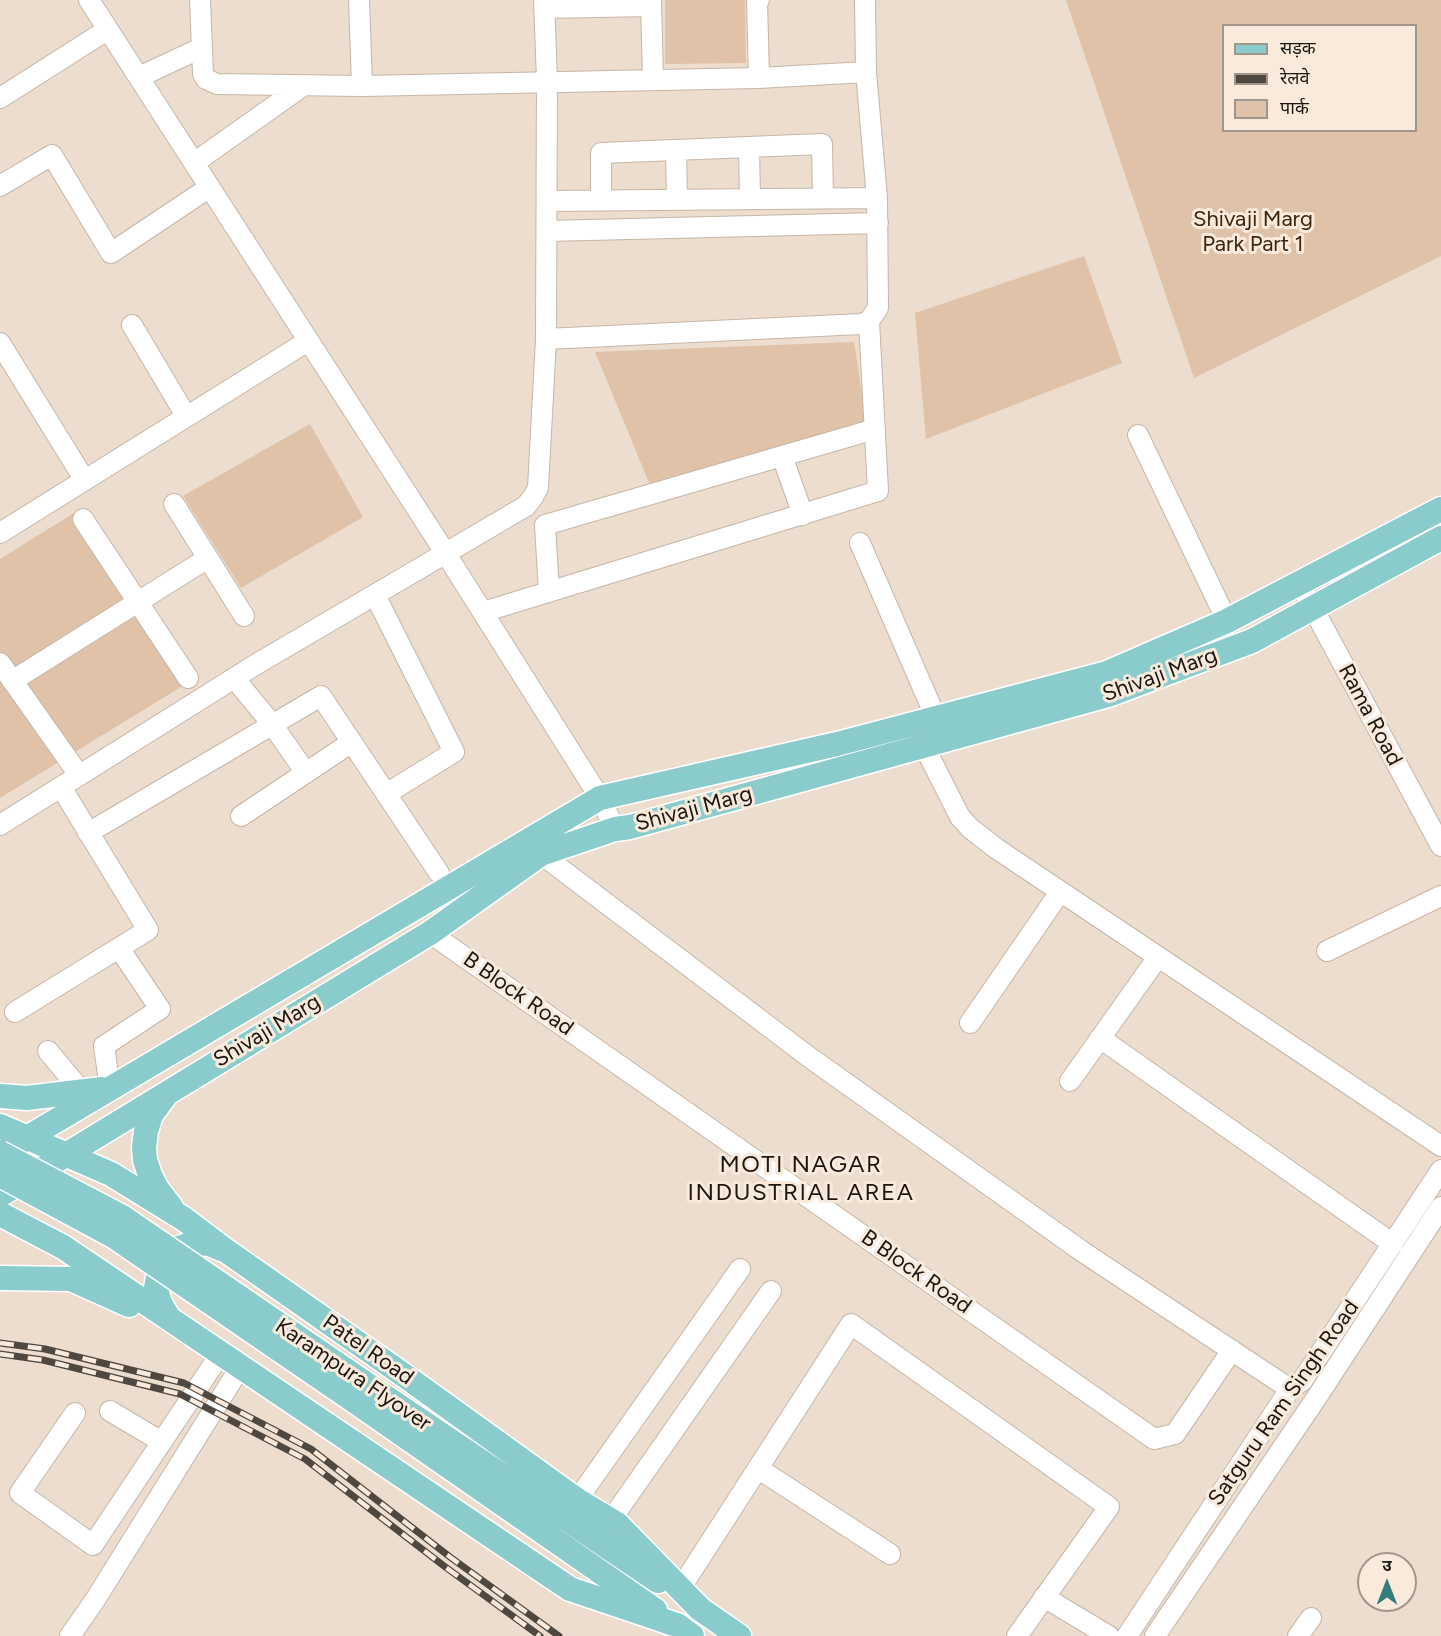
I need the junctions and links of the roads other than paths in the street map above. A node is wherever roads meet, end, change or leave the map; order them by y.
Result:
1 (89, 0) edge
2 (200, 0) edge
3 (359, 0) edge
4 (759, 0) edge
5 (865, 0) edge
6 (651, 3) edge
7 (544, 4) edge
8 (107, 30) junction
9 (201, 48) junction
10 (866, 72) junction
11 (139, 77) junction
12 (759, 78) junction
13 (653, 80) junction
14 (547, 81) junction
15 (304, 85) junction
16 (362, 86) junction
17 (0, 98) edge
18 (749, 147) junction
19 (676, 150) junction
20 (194, 163) junction
21 (0, 186) edge
22 (210, 187) junction
23 (823, 198) junction
24 (877, 198) junction
25 (677, 199) junction
26 (750, 199) junction
27 (601, 200) junction
28 (547, 201) junction
29 (878, 223) junction
30 (547, 231) junction
31 (869, 321) junction
32 (132, 325) dead end
33 (546, 339) junction
34 (308, 341) junction
35 (0, 344) edge
36 (8, 375) edge
37 (186, 416) junction
38 (875, 429) junction
39 (1138, 435) dead end
40 (782, 456) junction
41 (84, 479) junction
42 (174, 504) dead end
43 (1441, 509) edge
44 (803, 514) junction
45 (83, 519) dead end
46 (0, 533) edge
47 (1441, 538) edge
48 (860, 543) dead end
49 (446, 554) junction
50 (208, 558) junction
51 (1300, 584) junction
52 (549, 592) junction
53 (375, 595) junction
54 (138, 602) junction
55 (1313, 608) junction
56 (483, 612) junction
57 (244, 616) dead end
58 (1227, 621) junction
59 (0, 663) edge
60 (188, 678) dead end
61 (234, 678) junction
62 (12, 681) junction
63 (936, 718) junction
64 (272, 724) junction
65 (352, 742) junction
66 (924, 746) junction
67 (306, 773) junction
68 (79, 775) junction
69 (61, 787) junction
70 (386, 794) junction
71 (600, 798) junction
72 (241, 816) dead end
73 (0, 825) edge
74 (615, 829) junction
75 (88, 833) junction
76 (1441, 846) edge
77 (541, 854) junction
78 (438, 873) dead end
79 (1060, 892) junction
80 (1441, 896) edge
81 (429, 933) junction
82 (119, 948) junction
83 (1327, 951) dead end
84 (1158, 957) junction
85 (15, 1012) dead end
86 (970, 1023) dead end
87 (1100, 1038) junction
88 (48, 1051) dead end
89 (1070, 1081) dead end
90 (110, 1088) junction
91 (82, 1092) junction
92 (168, 1092) junction
93 (0, 1096) edge
94 (0, 1126) edge
95 (27, 1138) junction
96 (1441, 1146) edge
97 (0, 1154) edge
98 (65, 1155) junction
99 (1441, 1170) edge
100 (0, 1175) edge
101 (0, 1195) edge
102 (1441, 1207) edge
103 (0, 1214) edge
104 (184, 1219) junction
105 (1393, 1244) junction
106 (225, 1250) junction
107 (740, 1269) dead end
108 (0, 1278) edge
109 (771, 1291) dead end
110 (178, 1323) junction
111 (1232, 1350) junction
112 (231, 1360) junction
113 (341, 1379) junction
114 (1290, 1389) junction
115 (110, 1411) dead end
116 (75, 1413) dead end
117 (162, 1442) junction
118 (759, 1469) junction
119 (578, 1500) junction
120 (611, 1520) junction
121 (890, 1554) dead end
122 (680, 1589) junction
123 (1044, 1597) junction
124 (700, 1609) junction
125 (1311, 1618) dead end
126 (684, 1630) edge
127 (70, 1636) edge
128 (739, 1636) edge
129 (1017, 1636) edge
130 (1109, 1636) edge
131 (1127, 1636) edge
132 (1155, 1636) edge
133 (1298, 1636) edge

1 - 8 street
2 - 9 street
3 - 16 street
4 - 12 street
5 - 10 street
6 - 7 street
6 - 13 street
7 - 14 street
8 - 11 street
8 - 17 street
9 - 11 street
9 - 15 street
10 - 12 street
10 - 24 street
11 - 20 street
12 - 13 street
13 - 14 street
14 - 16 street
14 - 28 street
15 - 16 street
15 - 20 street
18 - 19 street
18 - 23 street
18 - 26 street
19 - 25 street
19 - 27 street
20 - 22 street
21 - 22 street
22 - 34 street
23 - 24 street
23 - 26 street
24 - 29 street
25 - 26 street
25 - 27 street
27 - 28 street
28 - 30 street
29 - 30 street
29 - 31 street
30 - 33 street
31 - 33 street
31 - 38 street
32 - 37 street
33 - 49 street
34 - 37 street
34 - 49 street
35 - 36 street
36 - 41 street
37 - 41 street
38 - 40 street
38 - 44 street
39 - 58 street
40 - 44 street
40 - 52 street
41 - 46 street
42 - 50 street
43 - 51 main road, Shivaji Marg
44 - 52 street
45 - 54 street
47 - 55 main road, Shivaji Marg
48 - 63 street
49 - 53 street
49 - 56 street
50 - 54 street
50 - 57 street
51 - 55 street, Rama Road
51 - 58 main road, Shivaji Marg
52 - 56 street
53 - 61 street
53 - 70 street
54 - 60 street
54 - 62 street
55 - 66 main road, Shivaji Marg
55 - 76 street, Rama Road
56 - 71 street
58 - 63 main road, Shivaji Marg
59 - 62 street
61 - 64 street
61 - 68 street
62 - 68 street
63 - 71 main road, Shivaji Marg
64 - 65 street
64 - 67 street
64 - 75 street
65 - 67 street
65 - 70 street
66 - 74 main road, Shivaji Marg
66 - 79 street
67 - 72 street
68 - 69 street
69 - 73 street
69 - 75 street
70 - 78 street
71 - 74 street
71 - 90 main road, Shivaji Marg
74 - 77 main road, Shivaji Marg
75 - 82 street
77 - 81 main road, Shivaji Marg
77 - 111 street
79 - 84 street
79 - 86 street
80 - 83 street
81 - 92 main road, Shivaji Marg
81 - 111 street, B Block Road
82 - 85 street
82 - 90 street
84 - 87 street
84 - 96 street
87 - 89 street
87 - 105 street
88 - 91 street
90 - 91 main road
90 - 95 main road, Shivaji Marg
91 - 93 main road
92 - 98 main road, Shivaji Marg
92 - 104 main road
94 - 95 main road, Patel Road
95 - 97 main road, Shivaji Marg
95 - 98 main road, Patel Road
97 - 113 main road, Karampura Flyover, bridge
98 - 101 main road, Shivaji Marg
98 - 104 main road, Patel Road
99 - 105 street, Satguru Ram Singh Road
100 - 113 main road, Karampura Flyover, bridge
102 - 132 street, Satguru Ram Singh Road
103 - 110 main road
104 - 106 main road, Patel Road
105 - 114 street, Satguru Ram Singh Road
106 - 110 main road
106 - 119 main road, Patel Road
107 - 119 street
108 - 110 main road
109 - 120 street
110 - 112 main road
111 - 114 street
112 - 117 street
112 - 126 main road
112 - 127 street
113 - 124 main road, Karampura Flyover
113 - 126 main road, Karampura Flyover
114 - 131 street, Satguru Ram Singh Road
115 - 117 street
116 - 117 street
118 - 121 street
118 - 122 street
118 - 123 street
119 - 120 main road, Patel Road
120 - 122 main road, Patel Road
122 - 124 main road, Patel Road
123 - 129 street
123 - 130 street
124 - 128 main road, Patel Road
125 - 133 street

